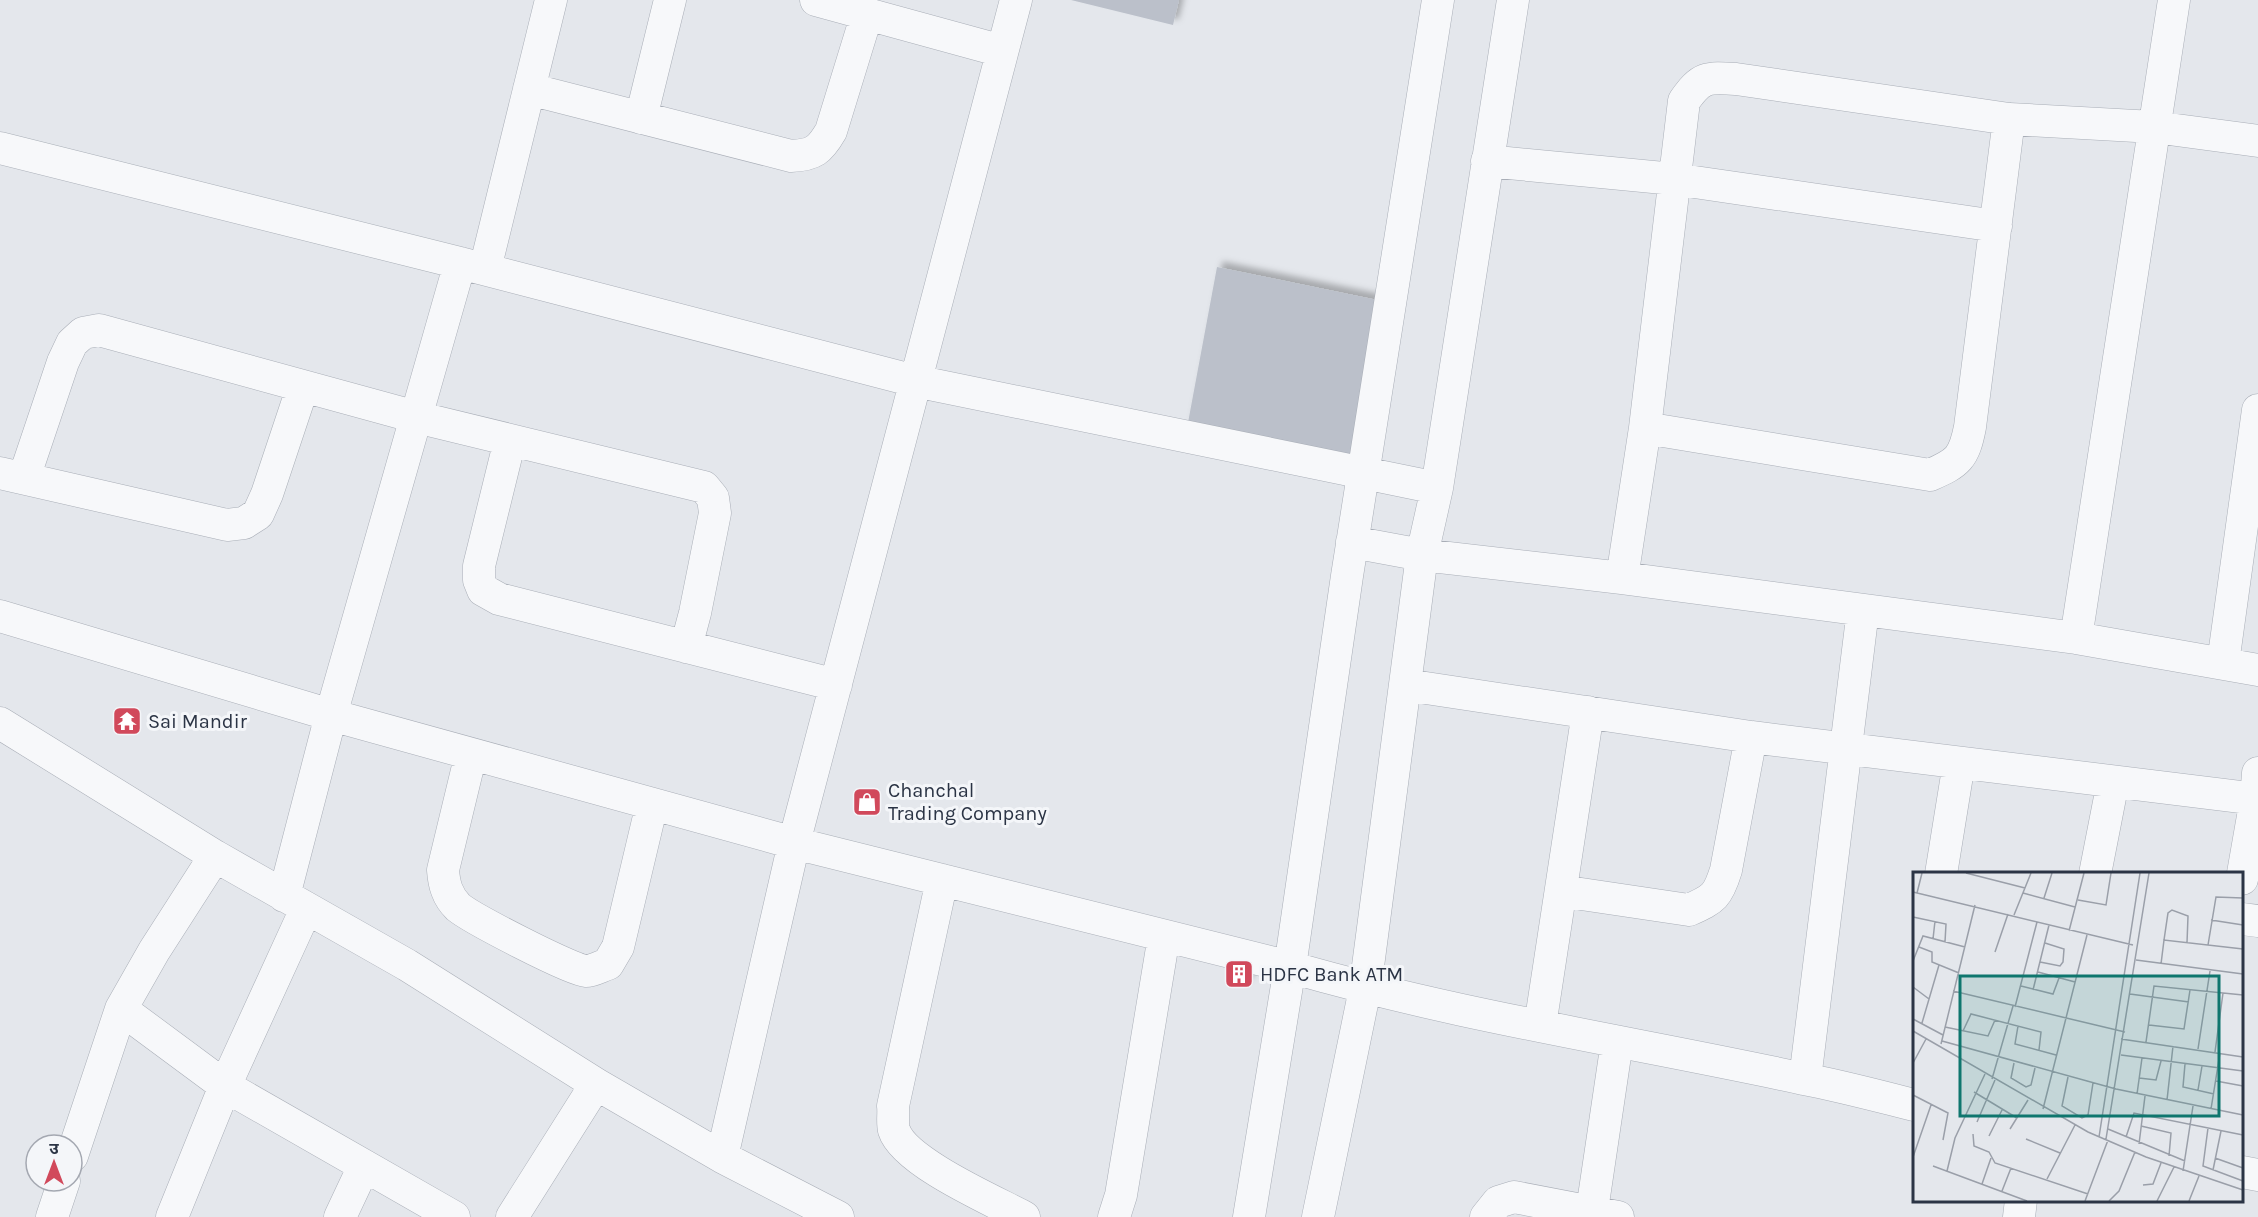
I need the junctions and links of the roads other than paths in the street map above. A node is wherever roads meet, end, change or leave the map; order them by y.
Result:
1 (551, 0) edge
2 (670, 0) edge
3 (816, 0) edge
4 (1016, 0) edge
5 (1438, 0) edge
6 (1514, 0) edge
7 (2174, 0) edge
8 (867, 14) junction
9 (1002, 51) junction
10 (529, 89) junction
11 (641, 118) junction
12 (2009, 119) junction
13 (2154, 127) junction
14 (2258, 141) edge
15 (0, 148) edge
16 (1487, 161) junction
17 (1674, 179) junction
18 (1996, 226) junction
19 (472, 266) junction
20 (915, 381) junction
21 (303, 386) junction
22 (2258, 410) edge
23 (416, 417) junction
24 (1645, 428) junction
25 (510, 440) junction
26 (1364, 473) junction
27 (12, 475) edge
28 (1437, 488) junction
29 (1353, 542) junction
30 (1422, 555) junction
31 (1622, 578) junction
32 (1863, 610) junction
33 (0, 616) edge
34 (2076, 638) junction
35 (686, 646) junction
36 (2223, 663) junction
37 (2258, 670) edge
38 (836, 685) junction
39 (1406, 685) junction
40 (1588, 712) junction
41 (331, 715) junction
42 (0, 723) edge
43 (1751, 737) junction
44 (1845, 749) junction
45 (471, 754) junction
46 (1959, 763) junction
47 (2113, 782) junction
48 (2257, 790) edge
49 (652, 804) junction
50 (794, 843) junction
51 (215, 856) junction
52 (1941, 872) edge
53 (2095, 872) edge
54 (2242, 872) edge
55 (942, 880) junction
56 (1561, 891) junction
57 (295, 903) junction
58 (2243, 919) edge
59 (2258, 921) edge
60 (1164, 936) junction
61 (1290, 967) junction
62 (1365, 989) junction
63 (121, 1009) junction
64 (1540, 1026) junction
65 (1617, 1042) junction
66 (1805, 1079) junction
67 (596, 1084) junction
68 (225, 1086) junction
69 (1913, 1105) edge
70 (80, 1133) edge
71 (722, 1157) junction
72 (364, 1166) junction
73 (2243, 1172) edge
74 (2258, 1175) edge
75 (60, 1193) edge
76 (2021, 1202) edge
77 (1600, 1215) edge
78 (52, 1217) edge
79 (172, 1217) edge
80 (340, 1217) edge
81 (454, 1217) edge
82 (512, 1217) edge
83 (838, 1217) edge
84 (1024, 1217) edge
85 (1114, 1217) edge
86 (1249, 1217) edge
87 (1318, 1217) edge
88 (1486, 1217) edge
89 (2019, 1217) edge

1 - 10 street
2 - 11 street
3 - 8 street
4 - 9 street
5 - 26 street
6 - 16 street
7 - 13 street
8 - 9 street
8 - 11 street
9 - 20 street
10 - 11 street
10 - 19 street
12 - 13 street
12 - 17 street
12 - 18 street
13 - 14 street
13 - 34 street
15 - 19 street
16 - 17 street
16 - 28 street
17 - 18 street
17 - 24 street
18 - 24 street
19 - 20 street
19 - 23 street
20 - 26 street
20 - 38 street
21 - 23 street
21 - 27 street
21 - 27 street
22 - 36 street
23 - 25 street
23 - 41 street
24 - 31 street
25 - 35 street
25 - 35 street
26 - 28 street
26 - 29 street
28 - 30 street
29 - 30 street
29 - 61 street
30 - 31 street
30 - 39 street
31 - 32 street
32 - 34 street
32 - 44 street
33 - 41 street
34 - 36 street
35 - 38 street
36 - 37 street
38 - 50 street
39 - 40 street
39 - 62 street
40 - 43 street
40 - 56 street
41 - 45 street
41 - 57 street
42 - 51 street
43 - 44 street
43 - 56 street
44 - 46 street
44 - 66 street
45 - 49 street
45 - 49 street
46 - 47 street
46 - 52 street
47 - 48 street
47 - 53 street
48 - 54 street
49 - 50 street
50 - 55 street
50 - 71 street
51 - 57 street
51 - 63 street
55 - 60 street
55 - 84 street
56 - 64 street
57 - 67 street
57 - 68 street
58 - 59 street
60 - 61 street
60 - 85 street
61 - 62 street
61 - 86 street
62 - 64 street
62 - 87 street
63 - 68 street
63 - 70 street
64 - 65 street
65 - 66 street
65 - 77 street
66 - 69 street
67 - 71 street
67 - 82 street
68 - 72 street
68 - 79 street
71 - 83 street
72 - 80 street
72 - 81 street
73 - 74 street
75 - 78 street
76 - 89 street
77 - 88 street

